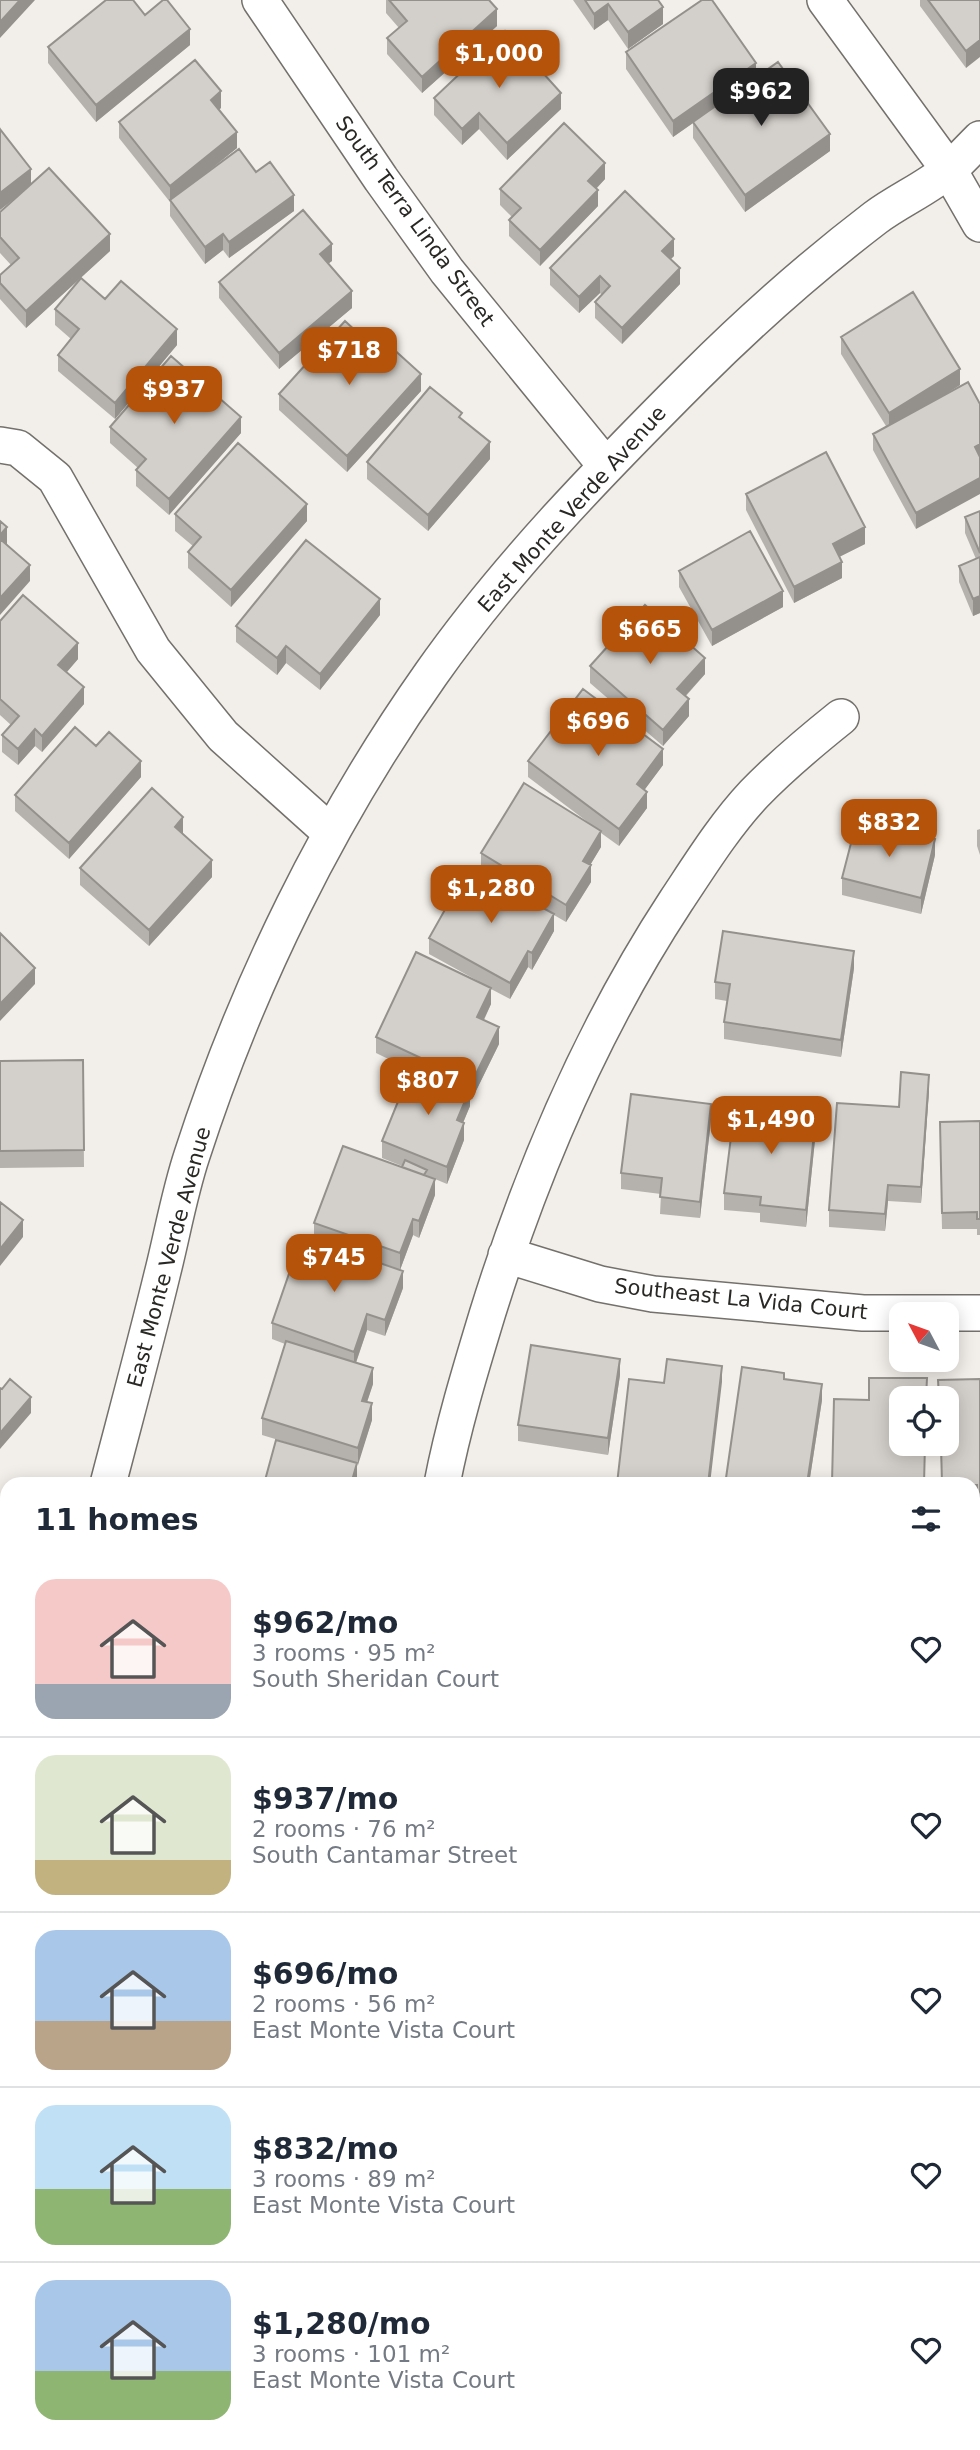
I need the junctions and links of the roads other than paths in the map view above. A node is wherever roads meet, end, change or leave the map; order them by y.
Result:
1 (260, 0) edge
2 (825, 0) edge
3 (980, 139) edge
4 (964, 165) edge
5 (980, 224) edge
6 (0, 445) edge
7 (606, 466) junction
8 (841, 717) dead end
9 (331, 833) junction
10 (506, 1255) junction
11 (980, 1313) edge
12 (110, 1477) edge
13 (444, 1477) edge

1 - 7 street, South Terra Linda Street
2 - 4 street
3 - 4 street, East Monte Verde Avenue
4 - 5 street
4 - 7 street, East Monte Verde Avenue
6 - 9 street
7 - 9 street, East Monte Verde Avenue
8 - 10 street
9 - 12 street, East Monte Verde Avenue
10 - 11 street, Southeast La Vida Court
10 - 13 street

